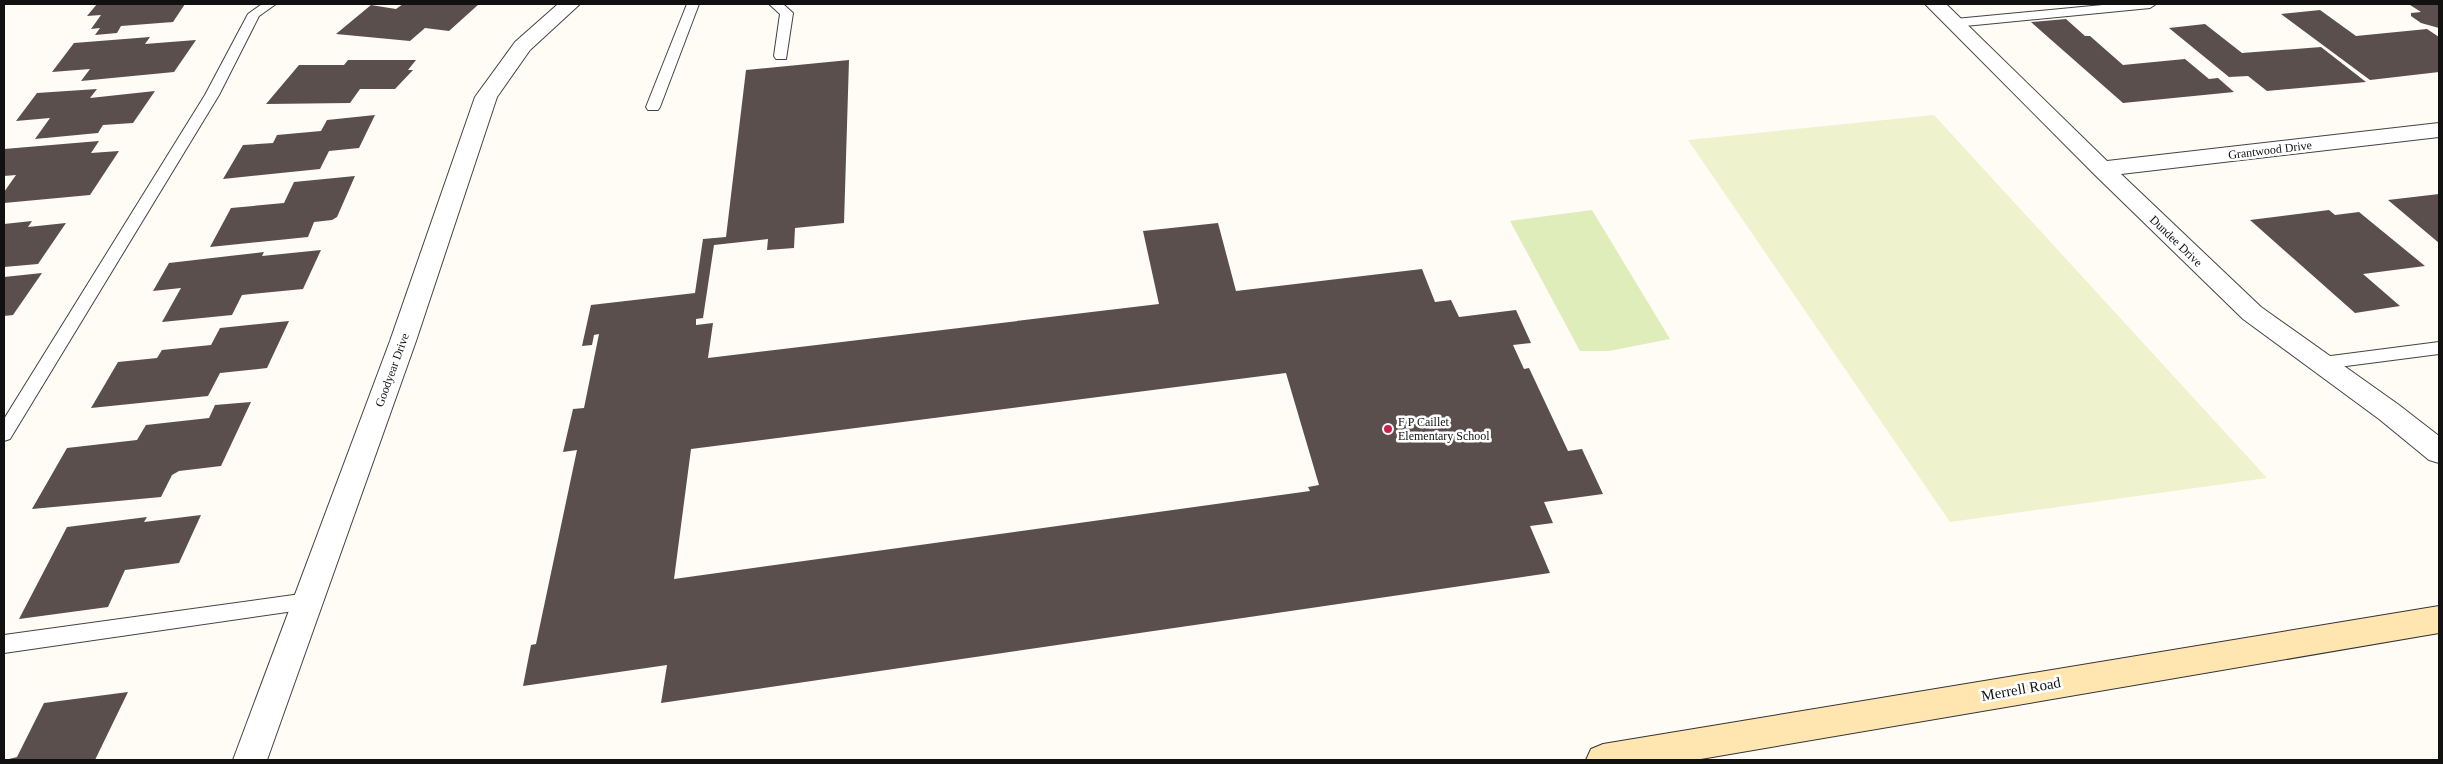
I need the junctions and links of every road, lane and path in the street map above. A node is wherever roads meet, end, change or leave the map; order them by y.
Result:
1 (270, 4) edge
2 (570, 4) edge
3 (693, 4) edge
4 (775, 4) edge
5 (1935, 4) edge
6 (2150, 4) edge
7 (1954, 23) junction
8 (781, 56) dead end
9 (653, 107) dead end
10 (2439, 130) edge
11 (2102, 169) junction
12 (2439, 348) edge
13 (2323, 363) junction
14 (4, 434) edge
15 (2439, 452) edge
16 (308, 601) junction
17 (2439, 619) edge
18 (4, 644) edge
19 (250, 760) edge
20 (1603, 760) edge

1 - 14 lane
2 - 16 street, Goodyear Drive
3 - 9 lane
4 - 8 lane
5 - 7 street, Dundee Drive
6 - 7 lane
7 - 11 street, Dundee Drive
10 - 11 street, Grantwood Drive
11 - 13 street, Dundee Drive
12 - 13 lane
13 - 15 street, Dundee Drive
16 - 18 lane
16 - 19 street, Goodyear Drive
17 - 20 street, Merrell Road

